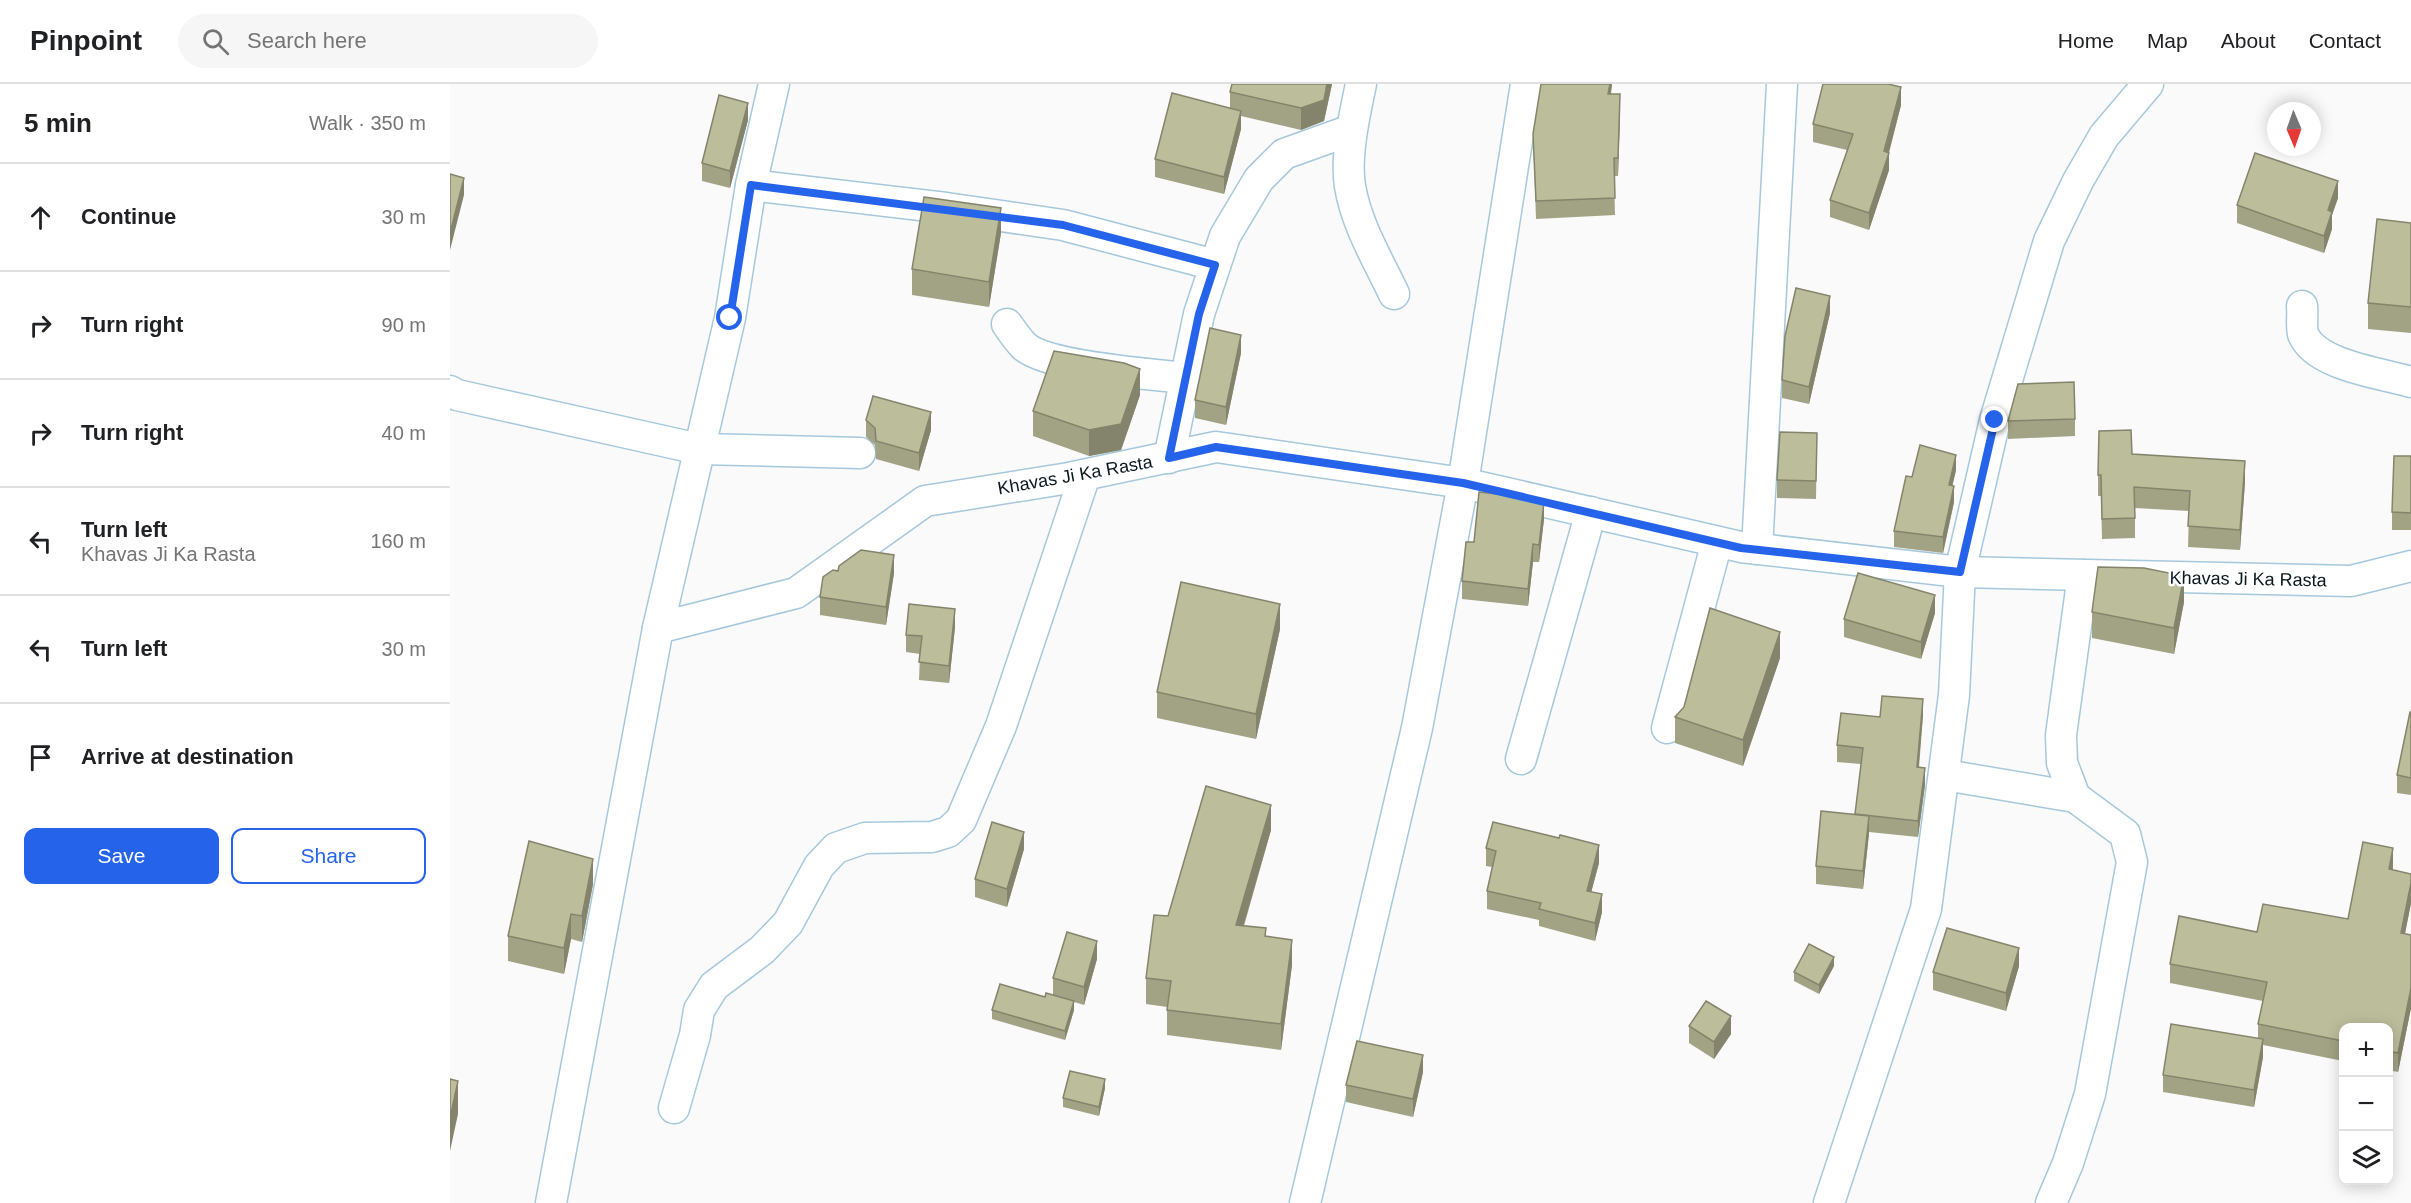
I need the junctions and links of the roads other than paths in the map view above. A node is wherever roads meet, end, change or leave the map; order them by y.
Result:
1 (774, 84) edge
2 (1361, 84) edge
3 (1526, 84) edge
4 (1782, 84) edge
5 (2148, 84) edge
6 (1352, 130) junction
7 (751, 185) junction
8 (1215, 265) junction
9 (1394, 294) dead end
10 (2302, 306) dead end
11 (1007, 324) dead end
12 (1185, 378) junction
13 (2411, 382) edge
14 (450, 391) edge
15 (699, 449) junction
16 (860, 453) dead end
17 (1169, 458) junction
18 (1085, 475) junction
19 (1463, 483) junction
20 (1591, 512) junction
21 (1717, 542) junction
22 (1757, 549) junction
23 (2411, 566) edge
24 (1960, 572) junction
25 (2083, 575) junction
26 (658, 628) junction
27 (1667, 728) dead end
28 (1521, 759) dead end
29 (1945, 775) junction
30 (2075, 797) junction
31 (675, 1108) dead end
32 (551, 1203) edge
33 (1305, 1203) edge
34 (1828, 1203) edge
35 (2051, 1203) edge

1 - 7 street
2 - 6 street
3 - 19 street
4 - 22 street
5 - 24 street
6 - 8 street
6 - 9 street
7 - 8 street
7 - 15 street
8 - 12 street
10 - 13 street
11 - 12 street
12 - 17 street
14 - 15 street
15 - 16 street
15 - 26 street
17 - 18 street, Khavas Ji Ka Rasta
17 - 19 street, Khavas Ji Ka Rasta
18 - 26 street, Khavas Ji Ka Rasta
18 - 31 street
19 - 20 street, Khavas Ji Ka Rasta
19 - 33 street
20 - 21 street, Khavas Ji Ka Rasta
20 - 28 street
21 - 22 street, Khavas Ji Ka Rasta
21 - 27 street
22 - 24 street, Khavas Ji Ka Rasta
23 - 25 street, Khavas Ji Ka Rasta
24 - 25 street, Khavas Ji Ka Rasta
24 - 29 street
25 - 30 street
26 - 32 street
29 - 30 street
29 - 34 street
30 - 35 street

